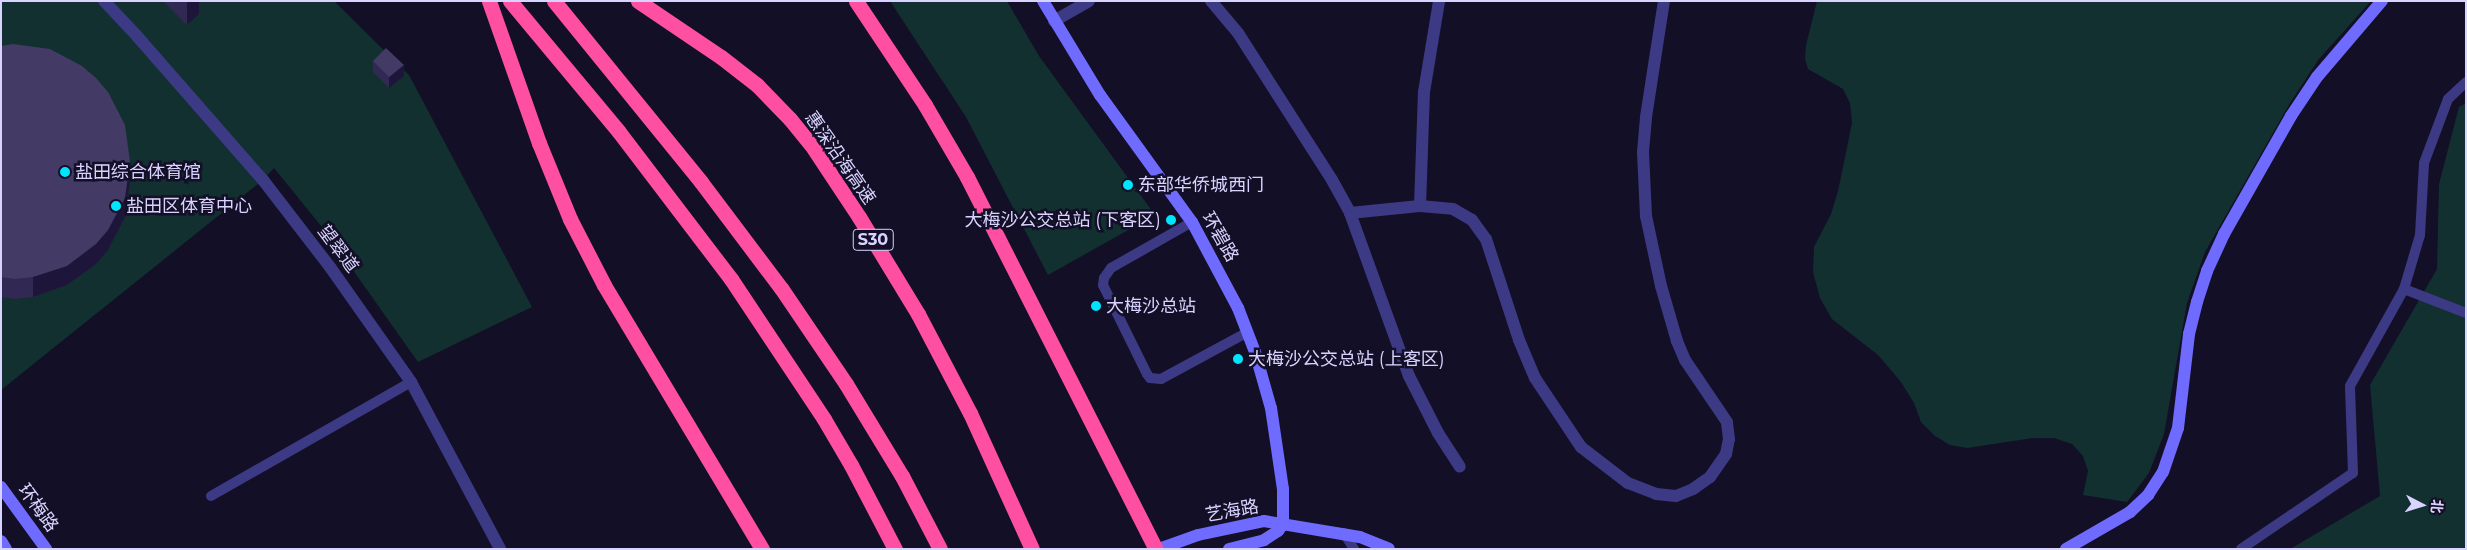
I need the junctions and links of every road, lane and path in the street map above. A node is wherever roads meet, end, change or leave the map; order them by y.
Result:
1 (104, 1) edge
2 (489, 1) edge
3 (510, 1) edge
4 (554, 1) edge
5 (638, 1) edge
6 (856, 1) edge
7 (1044, 1) edge
8 (1089, 1) edge
9 (1212, 1) edge
10 (1439, 1) edge
11 (1664, 1) edge
12 (2382, 1) edge
13 (1054, 20) junction
14 (2466, 82) edge
15 (1420, 206) junction
16 (1350, 212) junction
17 (1192, 222) junction
18 (2404, 289) junction
19 (2466, 313) edge
20 (1248, 332) junction
21 (411, 382) junction
22 (1460, 467) dead end
23 (1, 487) edge
24 (211, 496) dead end
25 (1283, 524) junction
26 (1344, 533) junction
27 (1, 541) edge
28 (1030, 545) edge
29 (6, 549) edge
30 (46, 549) edge
31 (500, 549) edge
32 (762, 549) edge
33 (895, 549) edge
34 (940, 549) edge
35 (1158, 549) edge
36 (1229, 549) edge
37 (1354, 549) edge
38 (1389, 549) edge
39 (2066, 549) edge
40 (2241, 549) edge

1 - 21 street, 望翠道
2 - 32 highway
3 - 33 highway
4 - 34 highway
5 - 28 highway, 惠深沿海高速 / S30
6 - 35 highway
7 - 13 street, 环碧路
8 - 13 street
9 - 16 street
10 - 15 street
11 - 15 street
12 - 39 street
13 - 17 street, 环碧路
14 - 18 lane
15 - 16 street
16 - 22 street
17 - 20 street, 环碧路
17 - 20 lane
18 - 19 lane
18 - 40 lane
20 - 25 street, 环碧路
21 - 24 lane
21 - 31 street, 望翠道
23 - 30 street, 环梅路
25 - 26 street
25 - 35 street, 艺海路
25 - 36 street, 艺海路
26 - 37 lane
26 - 38 street
27 - 29 street

